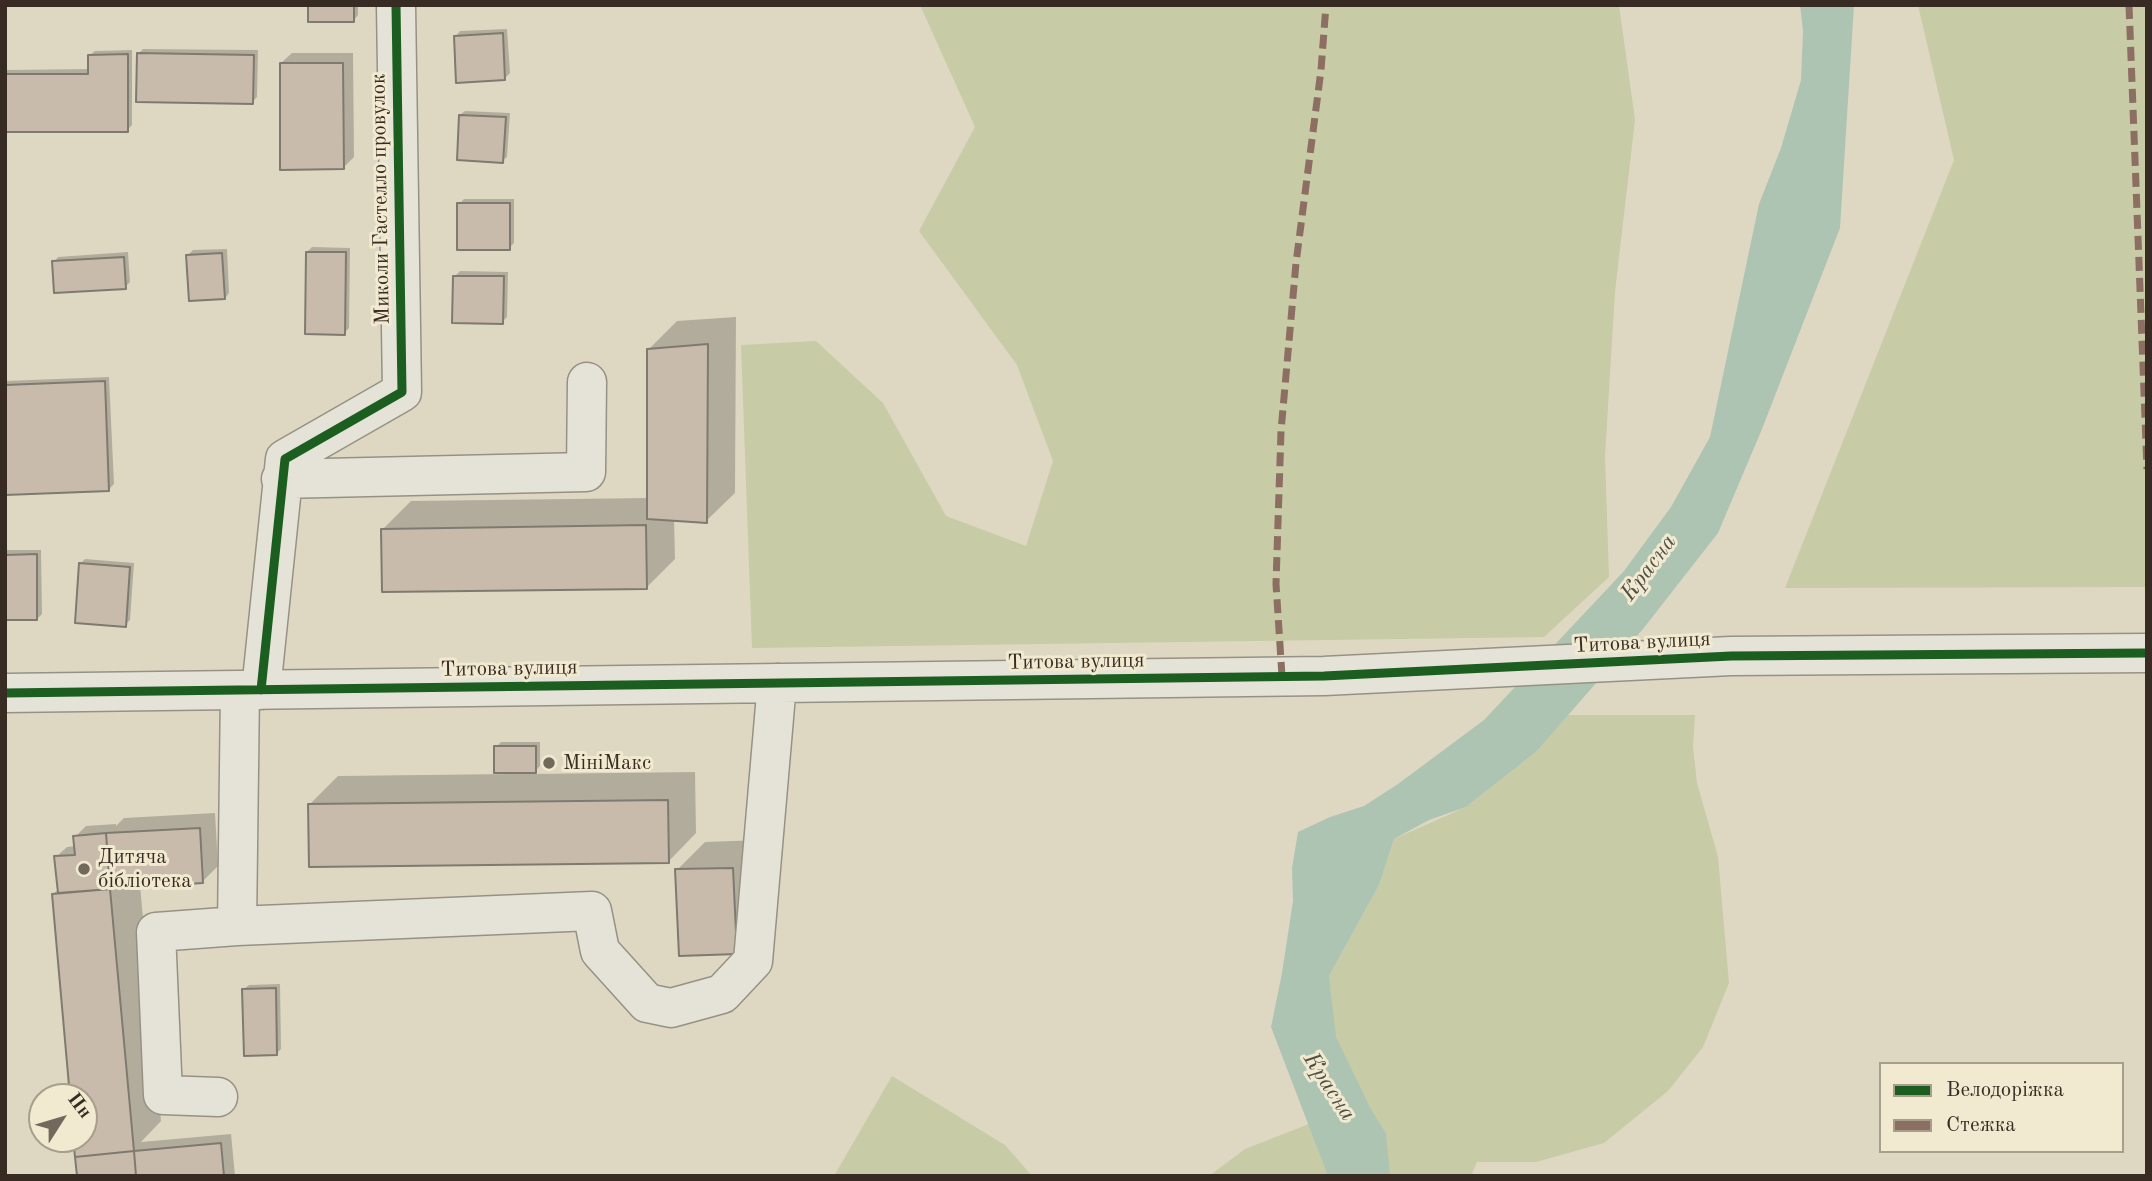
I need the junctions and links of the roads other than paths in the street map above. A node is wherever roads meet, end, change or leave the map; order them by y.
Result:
1 (396, 5) edge
2 (587, 382) dead end
3 (281, 479) junction
4 (2147, 653) edge
5 (777, 683) junction
6 (251, 690) junction
7 (5, 693) edge
8 (237, 926) junction
9 (218, 1097) dead end

1 - 3 street, Миколи Гастелло провулок
2 - 3 street
3 - 6 street
4 - 5 street, Титова вулиця
5 - 6 street, Титова вулиця
5 - 8 street
6 - 7 street, Титова вулиця
6 - 8 street
8 - 9 street

